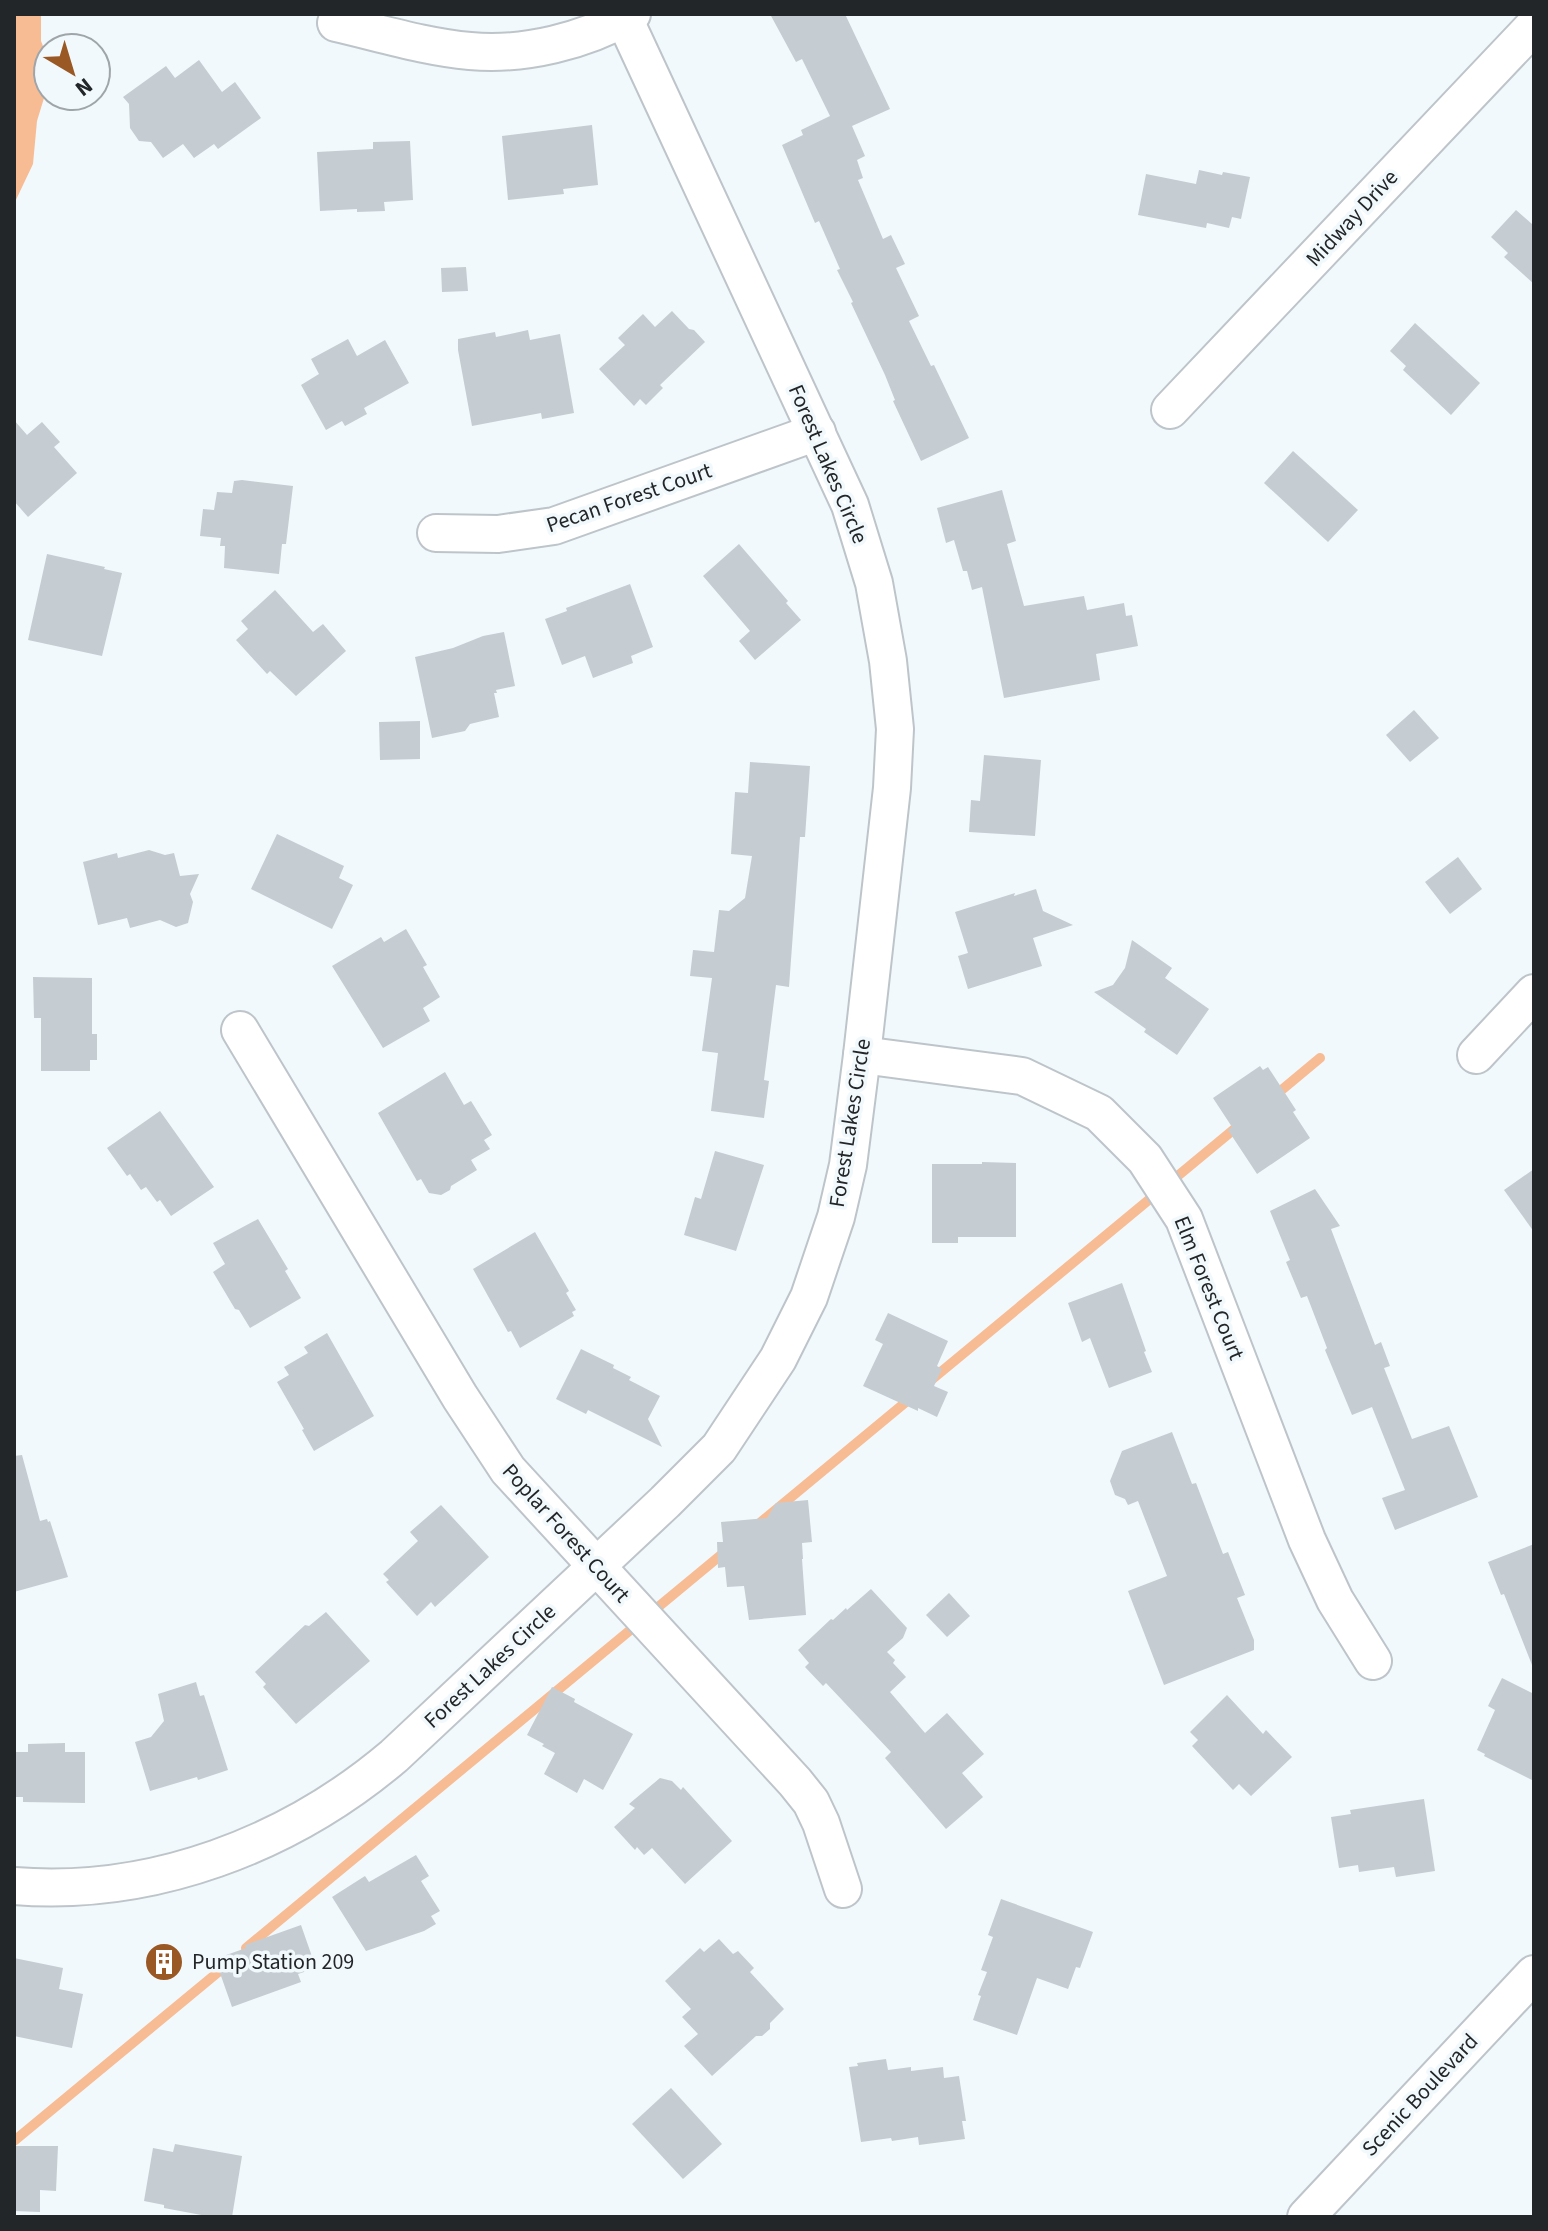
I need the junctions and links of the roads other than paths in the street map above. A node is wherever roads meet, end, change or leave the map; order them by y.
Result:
1 (626, 15) edge
2 (336, 23) dead end
3 (1534, 26) edge
4 (1170, 410) dead end
5 (817, 432) junction
6 (436, 533) dead end
7 (1534, 993) edge
8 (240, 1030) dead end
9 (862, 1055) junction
10 (1476, 1055) dead end
11 (595, 1567) junction
12 (1373, 1661) dead end
13 (14, 1886) edge
14 (843, 1889) dead end
15 (1534, 1974) edge
16 (1306, 2217) edge

1 - 2 street
1 - 5 street, Forest Lakes Circle
3 - 4 street, Midway Drive
5 - 6 street, Pecan Forest Court
5 - 9 street, Forest Lakes Circle
7 - 10 street
8 - 11 street, Poplar Forest Court
9 - 11 street, Forest Lakes Circle
9 - 12 street, Elm Forest Court
11 - 13 street, Forest Lakes Circle
11 - 14 street, Poplar Forest Court
15 - 16 street, Scenic Boulevard

